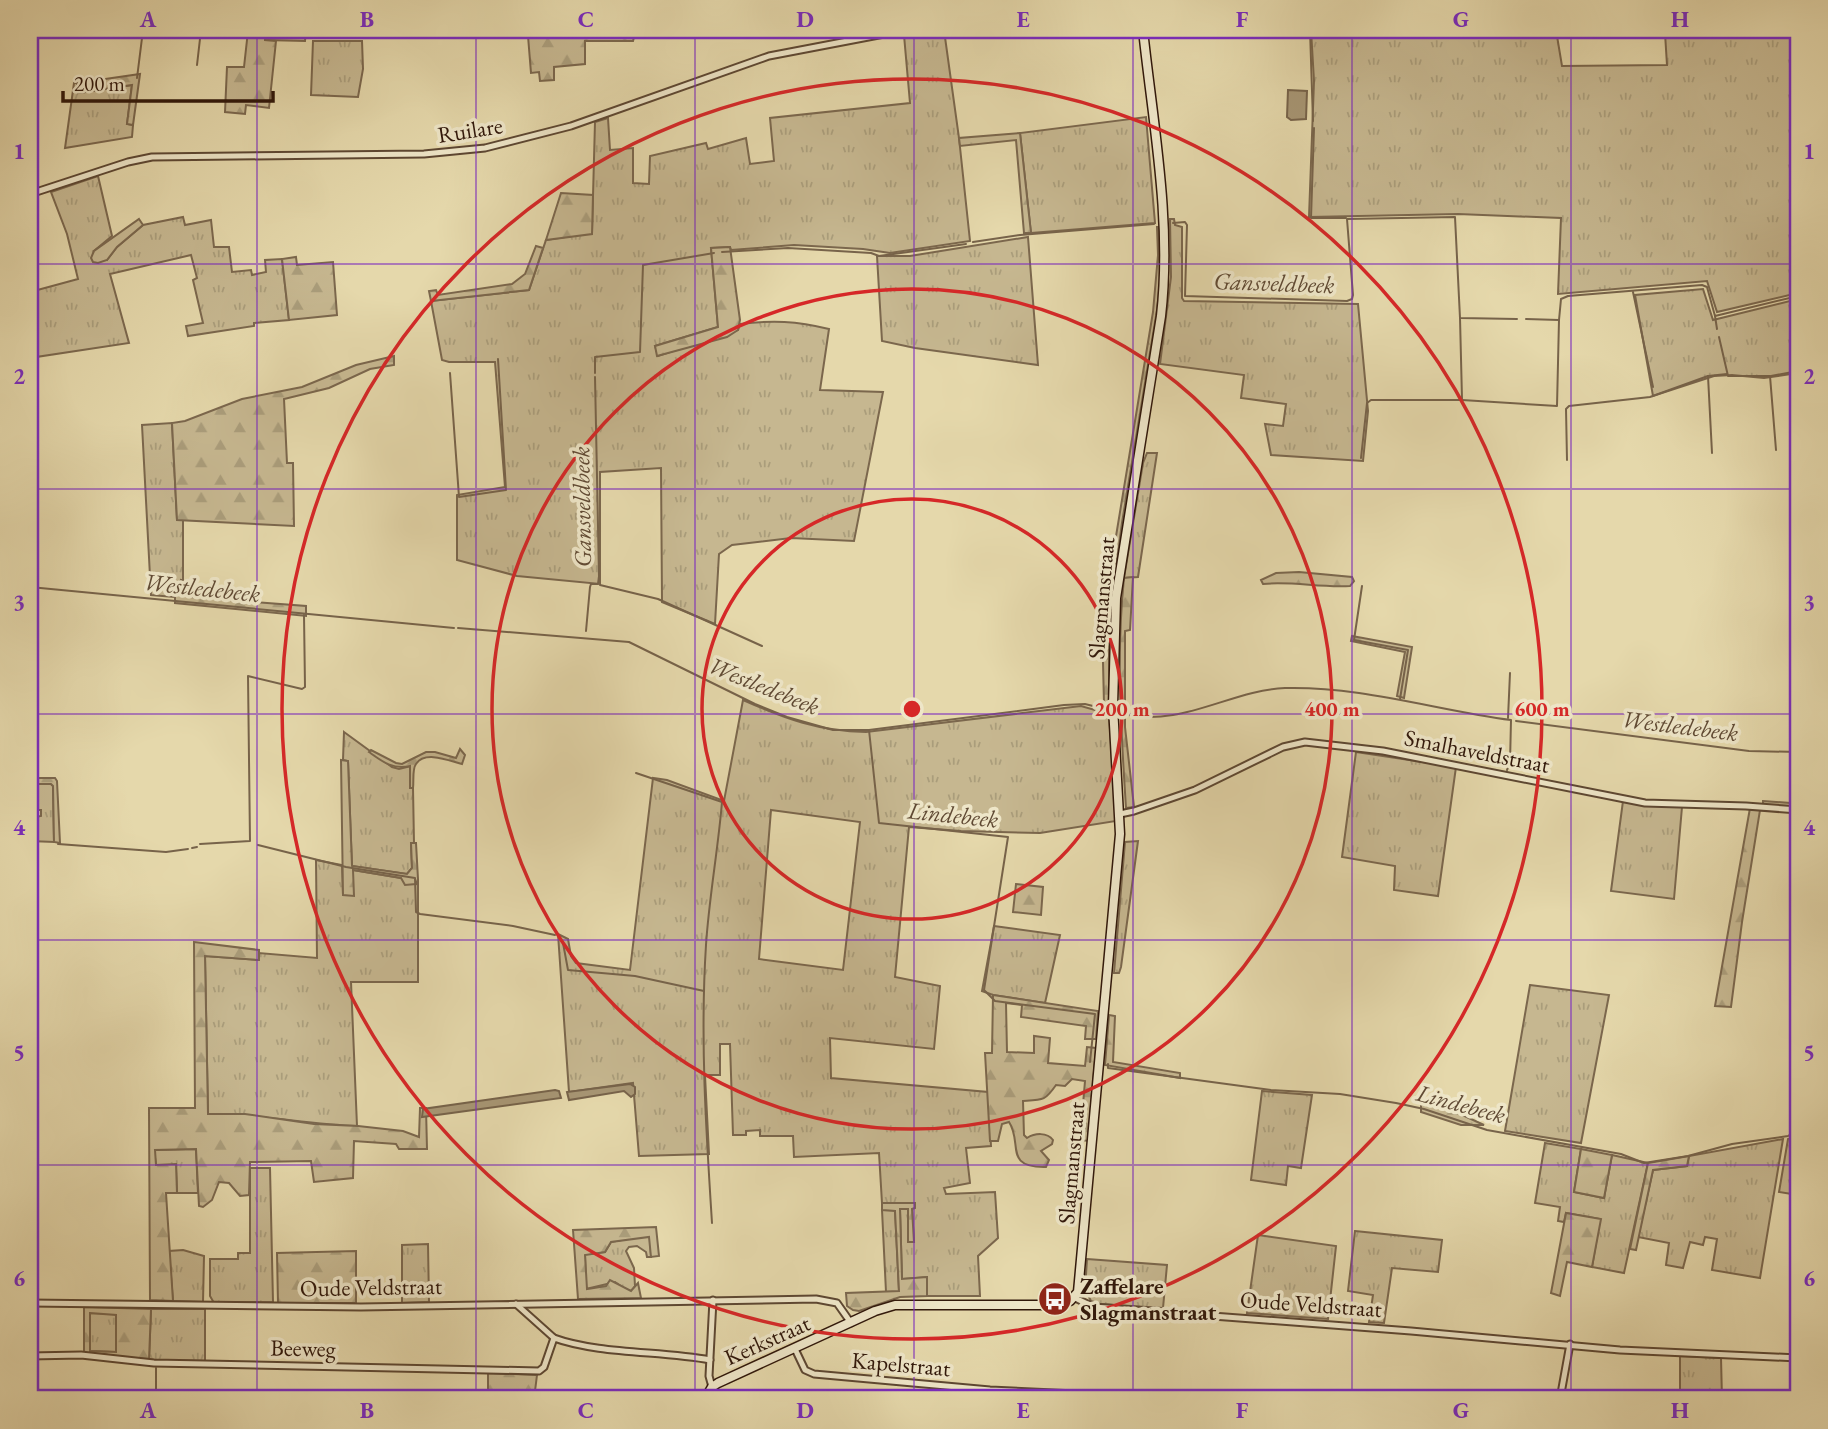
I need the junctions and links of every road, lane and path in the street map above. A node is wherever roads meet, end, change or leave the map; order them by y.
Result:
1 (905, 30) edge
2 (1143, 30) edge
3 (30, 194) edge
4 (1798, 810) edge
5 (1120, 814) junction
6 (1075, 1298) junction
7 (713, 1300) junction
8 (30, 1303) edge
9 (516, 1304) junction
10 (851, 1323) junction
11 (554, 1338) junction
12 (1570, 1344) junction
13 (795, 1349) junction
14 (30, 1356) edge
15 (1798, 1358) edge
16 (710, 1360) junction
17 (712, 1387) junction
18 (705, 1399) edge
19 (1185, 1399) edge
20 (1560, 1399) edge

1 - 3 street, Ruilare
2 - 5 main road, Slagmanstraat
4 - 5 street, Smalhaveldstraat
5 - 6 main road, Slagmanstraat
6 - 10 main road, Oude Veldstraat
6 - 12 street, Oude Veldstraat
7 - 9 street, Oude Veldstraat
7 - 10 street, Oude Veldstraat
7 - 16 street
8 - 9 street, Oude Veldstraat
9 - 11 street
10 - 13 main road, Kerkstraat
11 - 14 street, Beeweg
11 - 16 street
12 - 15 street, Oude Veldstraat
12 - 20 street
13 - 17 main road, Kerkstraat
13 - 19 street, Kapelstraat
16 - 17 street
17 - 18 main road, Kerkstraat

